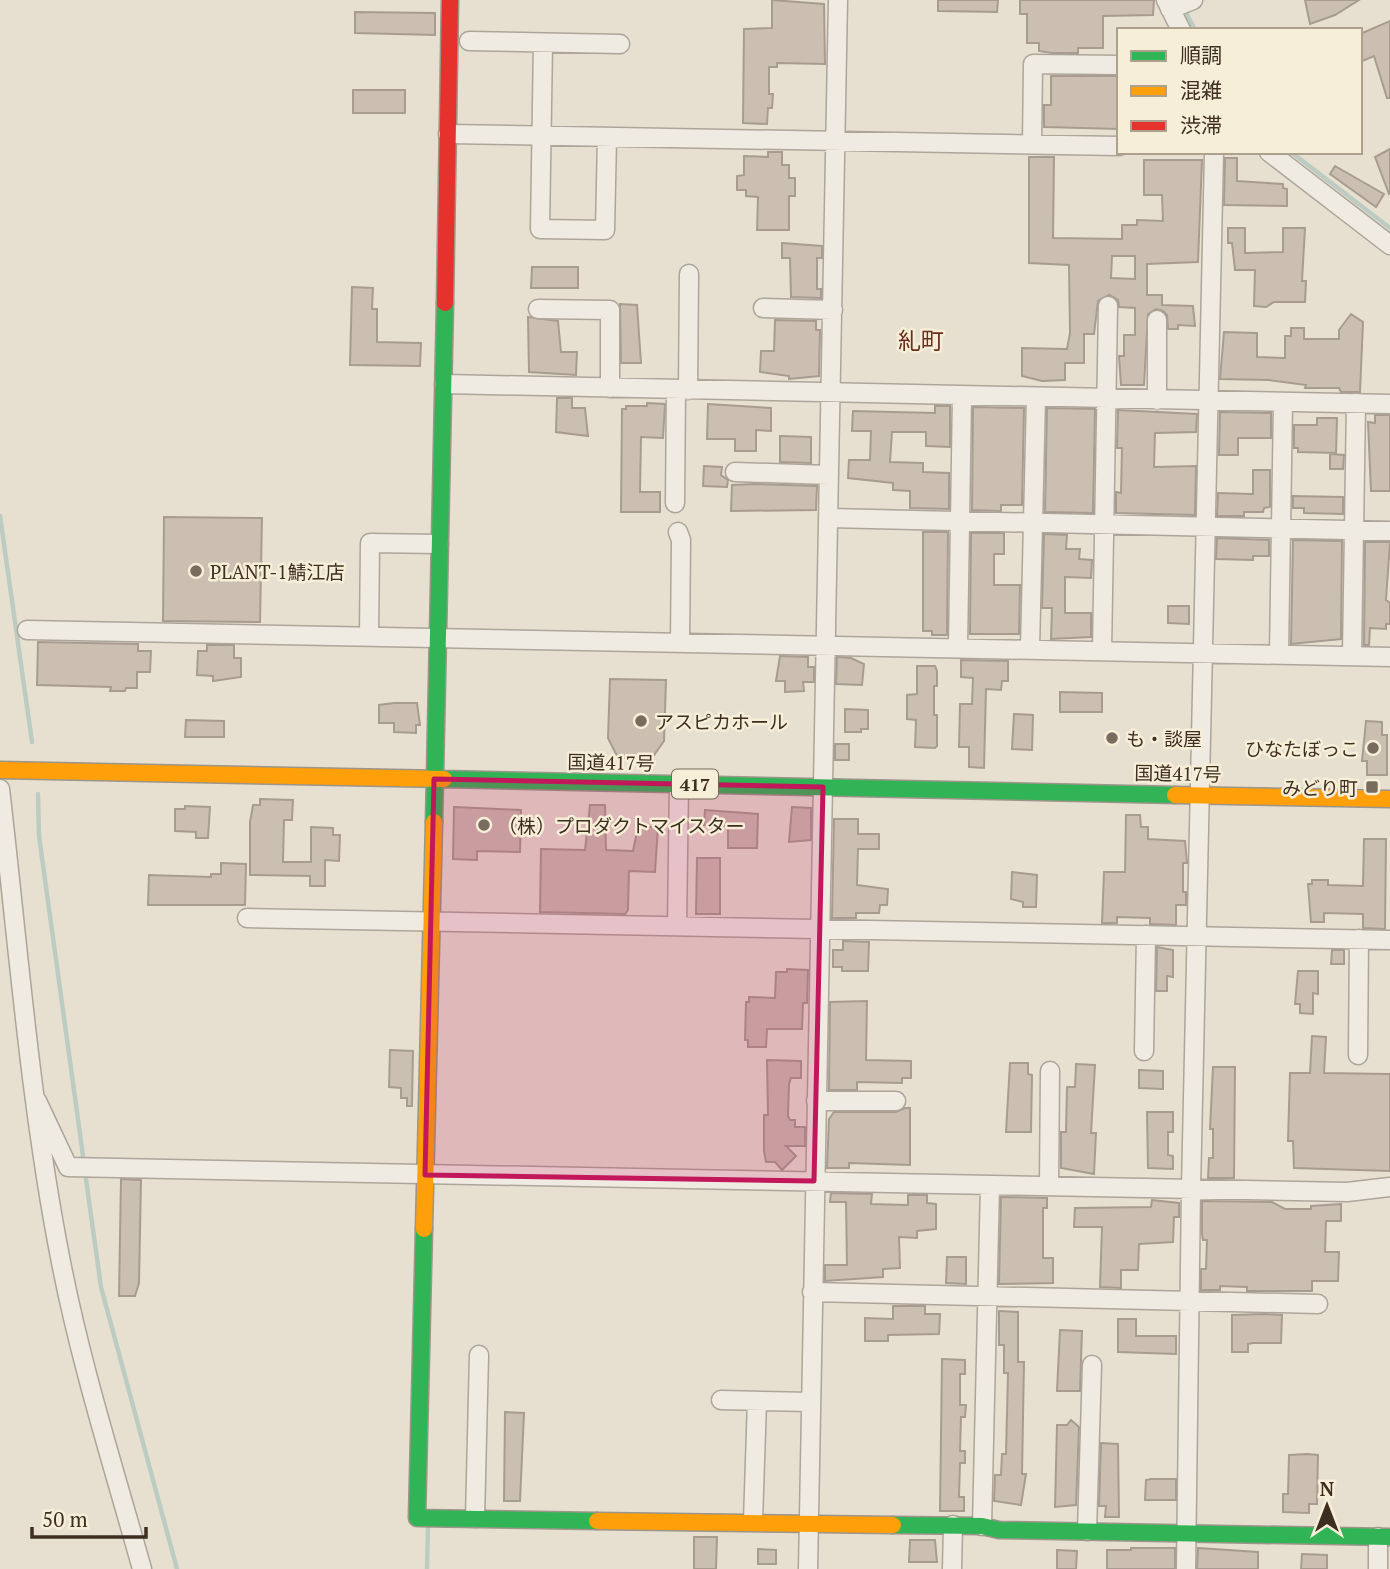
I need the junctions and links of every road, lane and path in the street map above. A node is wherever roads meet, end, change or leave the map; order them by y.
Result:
1 (450, 0) edge
2 (838, 0) edge
3 (1179, 3) edge
4 (1181, 28) edge
5 (470, 41) dead end
6 (543, 43) junction
7 (620, 44) dead end
8 (1117, 65) edge
9 (449, 134) junction
10 (541, 135) junction
11 (607, 137) junction
12 (836, 141) junction
13 (1032, 144) junction
14 (1117, 146) edge
15 (1214, 154) edge
16 (1272, 154) edge
17 (1390, 245) edge
18 (689, 274) dead end
19 (1108, 306) dead end
20 (763, 308) dead end
21 (538, 309) dead end
22 (833, 310) junction
23 (1157, 320) dead end
24 (444, 384) junction
25 (610, 388) junction
26 (682, 390) junction
27 (830, 393) junction
28 (962, 396) junction
29 (1036, 397) junction
30 (1106, 399) junction
31 (1157, 400) junction
32 (1209, 401) junction
33 (1283, 402) junction
34 (1356, 403) junction
35 (1390, 404) edge
36 (735, 472) dead end
37 (829, 475) junction
38 (675, 503) dead end
39 (829, 518) junction
40 (960, 522) junction
41 (1033, 524) junction
42 (1104, 525) junction
43 (1206, 528) junction
44 (1281, 529) junction
45 (1354, 530) junction
46 (1390, 531) edge
47 (678, 532) dead end
48 (439, 544) junction
49 (27, 630) dead end
50 (369, 636) junction
51 (437, 638) junction
52 (680, 643) junction
53 (827, 645) junction
54 (958, 648) junction
55 (1030, 649) junction
56 (1102, 651) junction
57 (1203, 653) junction
58 (1279, 654) junction
59 (1352, 656) junction
60 (1390, 657) edge
61 (0, 770) edge
62 (434, 779) junction
63 (679, 784) junction
64 (823, 787) junction
65 (0, 789) edge
66 (1201, 794) junction
67 (1390, 799) edge
68 (247, 918) dead end
69 (431, 920) junction
70 (677, 925) junction
71 (819, 928) junction
72 (1146, 935) junction
73 (1196, 936) junction
74 (1359, 939) junction
75 (1390, 940) edge
76 (1144, 1051) dead end
77 (1358, 1055) dead end
78 (1050, 1071) dead end
79 (37, 1101) junction
80 (816, 1101) junction
81 (896, 1101) dead end
82 (425, 1175) junction
83 (814, 1181) junction
84 (990, 1185) junction
85 (1049, 1186) junction
86 (1390, 1187) edge
87 (1191, 1189) junction
88 (812, 1292) junction
89 (987, 1297) junction
90 (1190, 1301) junction
91 (1318, 1304) dead end
92 (479, 1355) dead end
93 (1092, 1365) dead end
94 (721, 1400) dead end
95 (757, 1401) junction
96 (810, 1402) junction
97 (475, 1518) junction
98 (752, 1521) junction
99 (808, 1522) junction
100 (953, 1525) junction
101 (982, 1526) junction
102 (1087, 1531) junction
103 (1187, 1534) junction
104 (1384, 1537) edge
105 (142, 1569) edge
106 (808, 1569) edge
107 (952, 1569) edge
108 (1186, 1569) edge
109 (1378, 1569) edge

1 - 9 main road
2 - 12 street
3 - 4 street
5 - 6 street
6 - 7 street
6 - 10 street
8 - 13 street
9 - 10 street
9 - 24 main road
10 - 11 street
10 - 11 street
11 - 12 street
12 - 13 street
12 - 22 street
13 - 14 street
15 - 32 street
16 - 17 street
18 - 26 street
19 - 30 street
20 - 22 street
21 - 25 street
22 - 27 street
23 - 31 street
24 - 25 street
24 - 48 main road
25 - 26 street
26 - 27 street
26 - 38 street
27 - 28 street
27 - 37 street
28 - 29 street
28 - 40 street
29 - 30 street
29 - 41 street
30 - 31 street
30 - 42 street
31 - 32 street
32 - 33 street
32 - 43 street
33 - 34 street
33 - 44 street
34 - 35 street
34 - 45 street
36 - 37 street
37 - 39 street
39 - 40 street
39 - 53 street
40 - 41 street
40 - 54 street
41 - 42 street
41 - 55 street
42 - 43 street
42 - 56 street
43 - 44 street
43 - 57 street
44 - 45 street
44 - 58 street
45 - 46 street
45 - 59 street
47 - 52 street
48 - 50 street
48 - 51 main road
49 - 50 street
50 - 51 street
51 - 52 street
51 - 62 main road
52 - 53 street
53 - 54 street
53 - 64 street
54 - 55 street
55 - 56 street
56 - 57 street
57 - 58 street
57 - 66 street
58 - 59 street
59 - 60 street
61 - 62 main road, 国道417号 / 417
62 - 63 main road, 国道417号 / 417
62 - 69 main road
63 - 64 main road, 国道417号 / 417
63 - 70 street
64 - 66 main road, 国道417号 / 417
64 - 71 street
65 - 79 street
66 - 67 main road, 国道417号 / 417
66 - 73 street
68 - 69 street
69 - 70 street
69 - 82 main road
70 - 71 street
71 - 72 street
71 - 80 street
72 - 73 street
72 - 76 street
73 - 74 street
73 - 87 street
74 - 75 street
74 - 77 street
78 - 85 street
79 - 82 street
79 - 105 street
80 - 81 street
80 - 83 street
82 - 83 street
82 - 97 main road
83 - 84 street
83 - 88 street
84 - 85 street
84 - 89 street
85 - 87 street
86 - 87 street
87 - 90 street
88 - 89 street
88 - 96 street
89 - 90 street
89 - 101 street
90 - 91 street
90 - 103 street
92 - 97 street
93 - 102 street
94 - 95 street
95 - 96 street
95 - 98 street
96 - 99 street
97 - 98 main road
98 - 99 main road
99 - 100 main road
99 - 106 street
100 - 101 main road
100 - 107 street
101 - 102 main road
102 - 103 main road
103 - 104 main road
103 - 108 street
104 - 109 street

